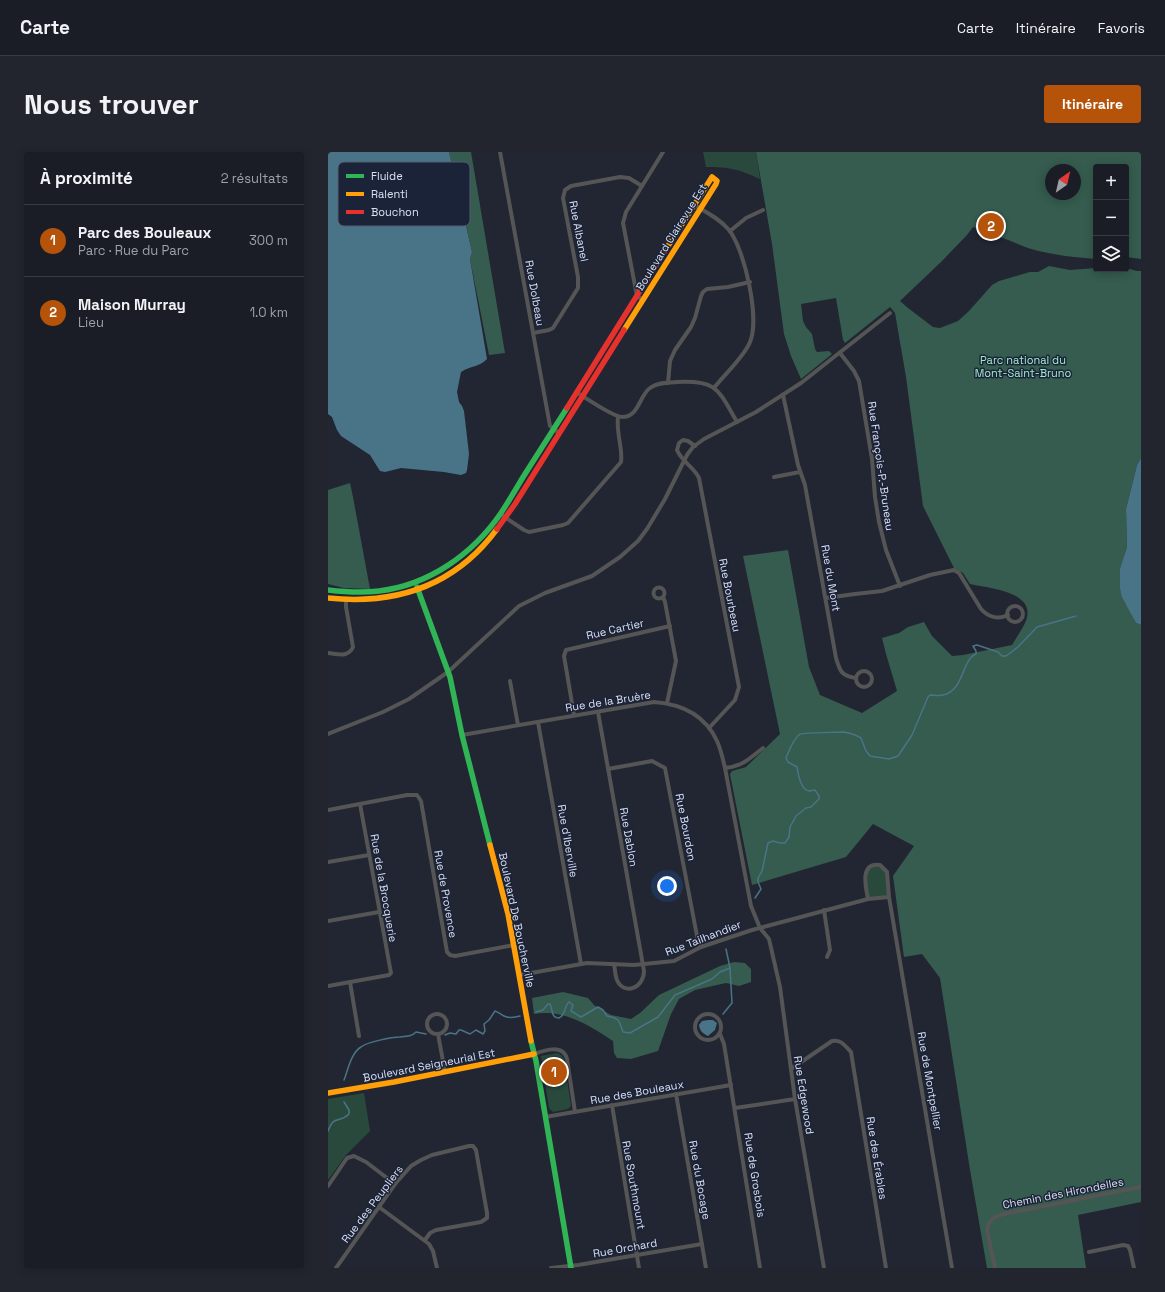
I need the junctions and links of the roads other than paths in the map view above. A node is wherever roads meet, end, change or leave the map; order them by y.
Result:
1 (500, 152) edge
2 (663, 152) edge
3 (642, 186) junction
4 (694, 205) junction
5 (700, 209) junction
6 (763, 210) dead end
7 (730, 231) junction
8 (750, 282) junction
9 (637, 296) junction
10 (643, 300) junction
11 (890, 313) dead end
12 (533, 333) junction
13 (840, 353) junction
14 (668, 383) junction
15 (714, 388) junction
16 (576, 392) junction
17 (783, 395) junction
18 (583, 396) junction
19 (618, 417) junction
20 (737, 422) junction
21 (554, 429) junction
22 (560, 433) junction
23 (695, 446) junction
24 (684, 461) junction
25 (800, 472) junction
26 (774, 477) dead end
27 (500, 514) junction
28 (506, 518) junction
29 (416, 583) junction
30 (900, 586) junction
31 (328, 590) edge
32 (418, 590) junction
33 (663, 597) dead end
34 (328, 598) edge
35 (826, 598) junction
36 (346, 600) junction
37 (1008, 616) dead end
38 (670, 626) junction
39 (328, 653) edge
40 (448, 672) junction
41 (856, 678) junction
42 (510, 681) dead end
43 (667, 703) junction
44 (598, 712) junction
45 (574, 715) junction
46 (538, 722) junction
47 (518, 725) junction
48 (709, 728) junction
49 (328, 734) edge
50 (462, 735) junction
51 (763, 748) dead end
52 (725, 768) junction
53 (608, 769) junction
54 (360, 804) junction
55 (328, 810) edge
56 (369, 855) junction
57 (328, 862) edge
58 (889, 897) junction
59 (868, 899) junction
60 (824, 910) junction
61 (379, 912) junction
62 (328, 921) edge
63 (760, 928) junction
64 (514, 945) junction
65 (701, 948) junction
66 (827, 957) dead end
67 (581, 964) junction
68 (614, 964) junction
69 (643, 965) junction
70 (520, 975) junction
71 (350, 982) junction
72 (328, 986) edge
73 (438, 1034) junction
74 (720, 1034) junction
75 (359, 1036) dead end
76 (534, 1054) junction
77 (791, 1069) junction
78 (445, 1072) junction
79 (731, 1085) junction
80 (328, 1093) edge
81 (676, 1094) junction
82 (795, 1099) junction
83 (612, 1105) junction
84 (735, 1108) junction
85 (575, 1112) junction
86 (545, 1117) junction
87 (396, 1184) junction
88 (328, 1186) edge
89 (1141, 1187) edge
90 (379, 1207) junction
91 (424, 1240) junction
92 (702, 1244) junction
93 (1089, 1252) dead end
94 (637, 1255) junction
95 (571, 1267) edge
96 (336, 1268) edge
97 (437, 1268) edge
98 (551, 1268) edge
99 (639, 1268) edge
100 (706, 1268) edge
101 (760, 1268) edge
102 (824, 1268) edge
103 (886, 1268) edge
104 (952, 1268) edge
105 (995, 1268) edge
106 (1134, 1268) edge

1 - 12 street, Rue Dolbeau
2 - 3 street
3 - 9 street
3 - 12 street, Rue Albanel
4 - 5 street
4 - 5 street, Boulevard Clairevue Est
4 - 9 street, Boulevard Clairevue Est
5 - 7 street
5 - 10 street, Boulevard Clairevue Est
6 - 7 street
7 - 8 street
8 - 14 street
8 - 15 street
9 - 10 street
9 - 16 street, Boulevard Clairevue Est
10 - 18 street, Boulevard Clairevue Est
11 - 13 street
12 - 21 street, Rue Dolbeau
13 - 17 street
13 - 30 street, Rue François-P.-Bruneau
14 - 15 street
14 - 19 street
15 - 20 street
16 - 18 street
16 - 21 street, Boulevard Clairevue Est
17 - 20 street
17 - 25 street, Rue du Mont
18 - 19 street
18 - 22 street, Boulevard Clairevue Est
19 - 28 street
20 - 23 street
21 - 22 street
21 - 27 street, Boulevard Clairevue Est
22 - 28 street, Boulevard Clairevue Est
23 - 24 street
23 - 24 street
24 - 40 street
24 - 48 street, Rue Bourbeau
25 - 26 street
25 - 35 street, Rue du Mont
27 - 28 street
27 - 29 street, Boulevard Clairevue Est
28 - 32 street, Boulevard Clairevue Est
29 - 31 street, Boulevard Clairevue Est
29 - 32 street, Boulevard De Boucherville
30 - 35 street
30 - 37 street
32 - 36 street, Boulevard Clairevue Est
32 - 40 street, Boulevard De Boucherville
33 - 38 street
34 - 36 street, Boulevard Clairevue Est
35 - 41 street, Rue du Mont
36 - 39 street
38 - 43 street
38 - 45 street, Rue Cartier
40 - 49 street
40 - 50 street, Boulevard De Boucherville
41 - 41 street, Rue du Mont
42 - 47 street
43 - 44 street, Rue de la Bruère
43 - 48 street, Rue de la Bruère
44 - 45 street, Rue de la Bruère
44 - 53 street, Rue Dablon
45 - 46 street, Rue de la Bruère
46 - 47 street, Rue de la Bruère
46 - 67 street, Rue d'Iberville
47 - 50 street, Rue de la Bruère
48 - 52 street, Rue de la Bruère
50 - 64 street, Boulevard De Boucherville
51 - 52 street
52 - 63 street, Rue de la Bruère
53 - 65 street, Rue Bourdon
53 - 69 street, Rue Dablon
54 - 55 street
54 - 56 street, Rue de la Brocquerie
54 - 64 street, Rue de Provence
56 - 57 street
56 - 61 street, Rue de la Brocquerie
58 - 59 street, Rue Tailhandier
58 - 59 street, Rue de Montpellier
58 - 104 street, Rue de Montpellier
59 - 60 street, Rue Tailhandier
60 - 63 street, Rue Tailhandier
60 - 66 street
61 - 62 street
61 - 71 street, Rue de la Brocquerie
63 - 65 street, Rue Tailhandier
63 - 77 street, Rue Edgewood
64 - 70 street, Boulevard De Boucherville
65 - 69 street, Rue Tailhandier
67 - 68 street, Rue Tailhandier
67 - 70 street, Rue Tailhandier
68 - 69 street, Rue Tailhandier
68 - 69 street
70 - 76 street, Boulevard De Boucherville
71 - 72 street
71 - 75 street
73 - 73 street
73 - 78 street
74 - 74 street
74 - 79 street, Rue de Grosbois
76 - 78 street, Boulevard Seigneurial Est
76 - 85 street
76 - 86 street, Boulevard De Boucherville
77 - 82 street, Rue Edgewood
77 - 103 street, Rue des Érables
78 - 80 street, Boulevard Seigneurial Est
79 - 81 street, Rue des Bouleaux
79 - 84 street, Rue de Grosbois
81 - 83 street, Rue des Bouleaux
81 - 92 street, Rue du Bocage
82 - 84 street
82 - 102 street, Rue Edgewood
83 - 85 street, Rue des Bouleaux
83 - 94 street, Rue Southmount
84 - 101 street, Rue de Grosbois
85 - 86 street, Rue des Bouleaux
86 - 95 street, Boulevard De Boucherville
87 - 88 street
87 - 90 street, Rue des Peupliers
87 - 91 street, Rue des Peupliers
89 - 105 street, Chemin des Hirondelles
90 - 91 street
90 - 96 street, Rue des Peupliers
91 - 97 street
92 - 94 street, Rue Orchard
92 - 100 street, Rue du Bocage
93 - 106 street
94 - 95 street, Rue Orchard
94 - 99 street, Rue Southmount
95 - 98 street, Rue Orchard

